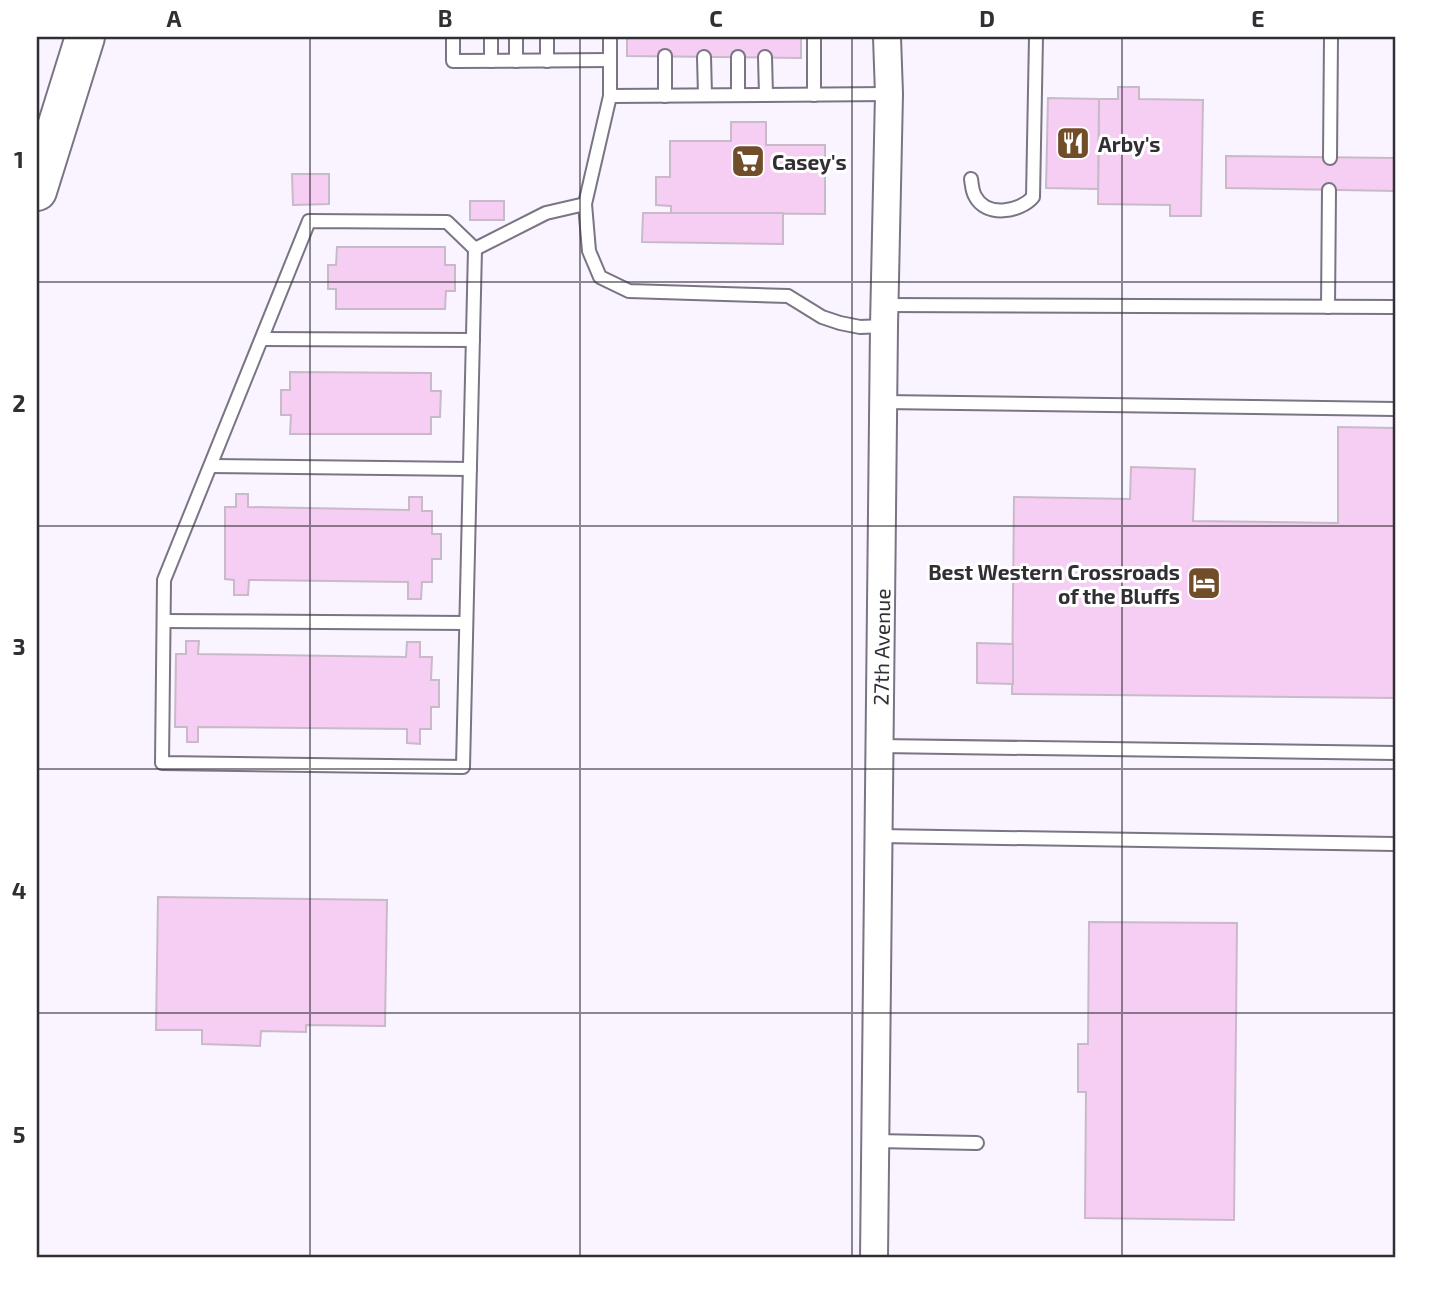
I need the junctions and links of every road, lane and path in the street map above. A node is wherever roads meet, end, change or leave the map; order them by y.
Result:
1 (85, 37) edge
2 (453, 37) edge
3 (491, 37) edge
4 (516, 37) edge
5 (547, 37) edge
6 (610, 37) edge
7 (814, 37) edge
8 (887, 37) edge
9 (1037, 37) edge
10 (1331, 37) edge
11 (665, 56) dead end
12 (704, 57) dead end
13 (738, 57) dead end
14 (765, 57) dead end
15 (610, 60) junction
16 (491, 61) junction
17 (516, 61) junction
18 (547, 61) junction
19 (888, 94) junction
20 (705, 95) junction
21 (738, 95) junction
22 (766, 95) junction
23 (814, 95) junction
24 (610, 96) junction
25 (664, 96) junction
26 (1330, 158) dead end
27 (971, 179) dead end
28 (1329, 190) dead end
29 (37, 191) edge
30 (584, 204) junction
31 (475, 249) junction
32 (1328, 307) junction
33 (1395, 307) edge
34 (884, 315) junction
35 (262, 339) junction
36 (473, 340) junction
37 (883, 402) junction
38 (1395, 409) edge
39 (211, 466) junction
40 (470, 469) junction
41 (164, 621) junction
42 (466, 623) junction
43 (880, 746) junction
44 (1395, 753) edge
45 (879, 836) junction
46 (1395, 844) edge
47 (876, 1141) junction
48 (977, 1143) dead end
49 (874, 1258) edge

1 - 29 highway
2 - 16 lane
3 - 16 lane
4 - 17 lane
5 - 18 lane
6 - 15 lane
7 - 23 lane
8 - 19 street, 27th Avenue
9 - 27 lane
10 - 26 lane
11 - 25 lane
12 - 20 lane
13 - 21 lane
14 - 22 lane
15 - 18 lane
15 - 24 lane
16 - 17 lane
17 - 18 lane
19 - 23 lane
19 - 34 street, 27th Avenue
20 - 21 lane
20 - 25 lane
21 - 22 lane
22 - 23 lane
24 - 25 lane
24 - 30 lane
28 - 32 lane
30 - 31 lane
30 - 34 lane
31 - 35 lane
31 - 36 lane
32 - 33 lane
32 - 34 lane
34 - 37 street, 27th Avenue
35 - 36 lane
35 - 39 lane
36 - 40 lane
37 - 38 lane
37 - 43 street, 27th Avenue
39 - 40 lane
39 - 41 lane
40 - 42 lane
41 - 42 lane
41 - 42 lane
43 - 44 lane
43 - 45 street, 27th Avenue
45 - 46 lane
45 - 47 street, 27th Avenue
47 - 48 lane
47 - 49 street, 27th Avenue

